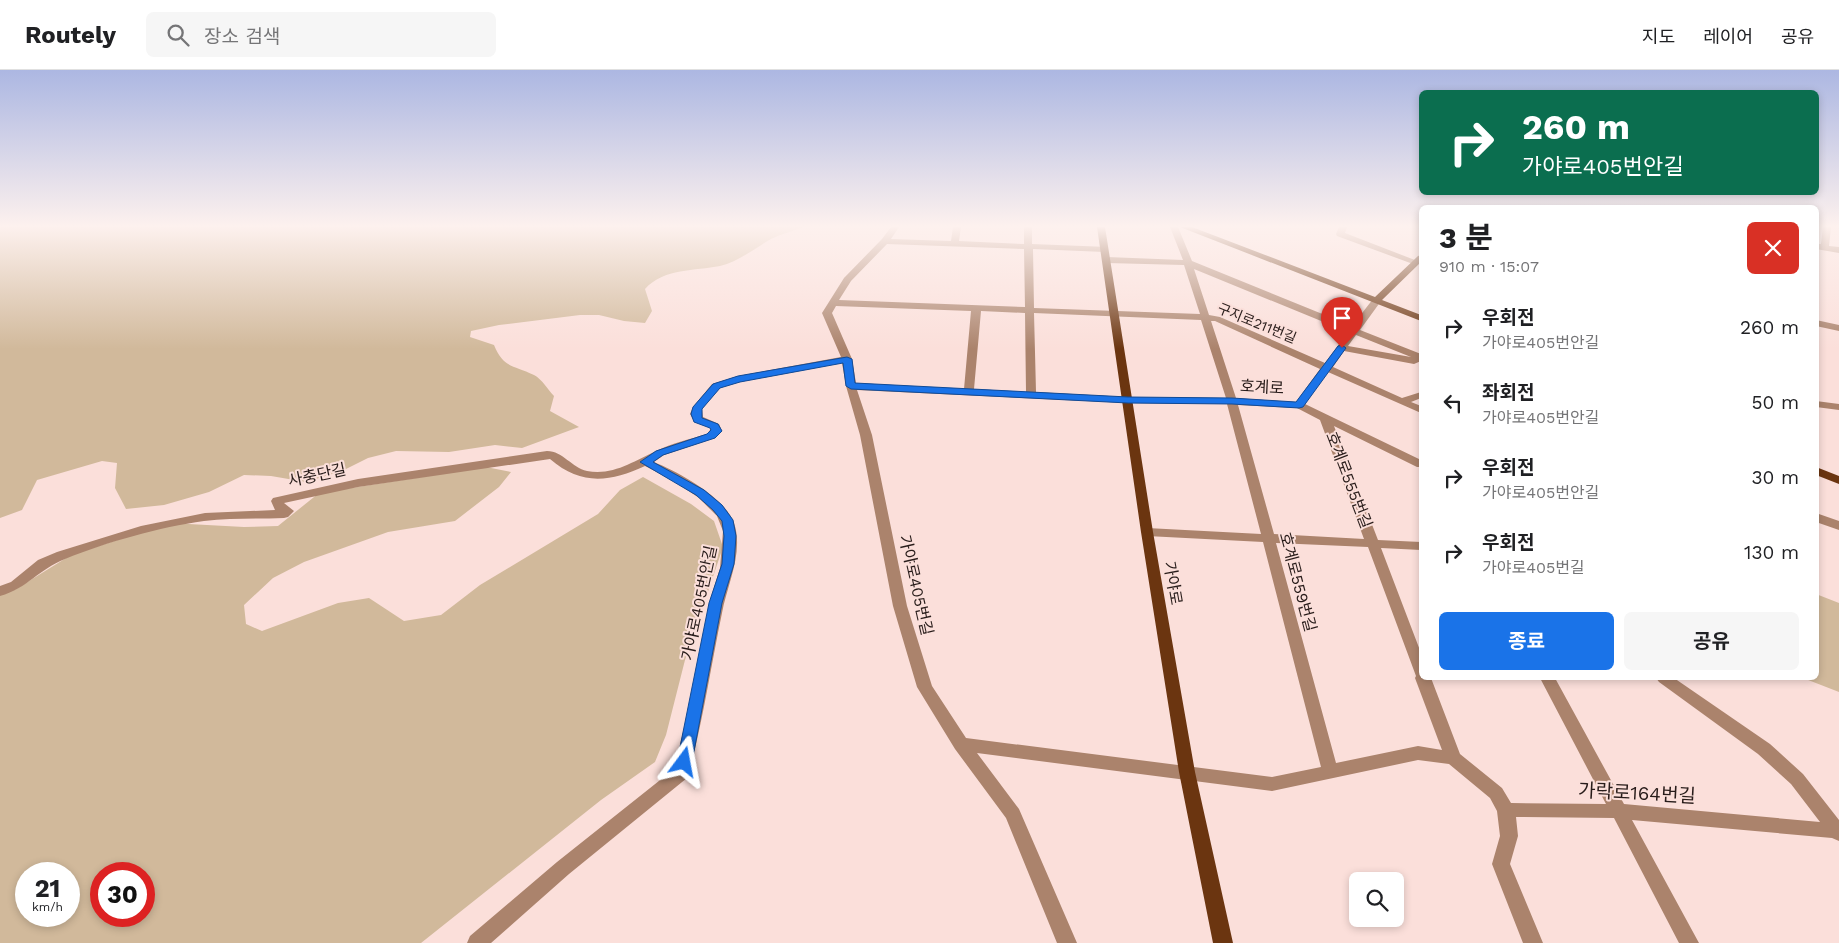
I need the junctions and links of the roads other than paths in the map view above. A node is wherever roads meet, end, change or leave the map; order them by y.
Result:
1 (858, 268) edge
2 (1029, 268) edge
3 (1108, 268) edge
4 (1189, 268) edge
5 (1200, 268) edge
6 (1291, 268) edge
7 (1411, 268) edge
8 (1376, 300) junction
9 (832, 303) junction
10 (976, 309) junction
11 (1030, 311) junction
12 (1114, 315) junction
13 (1205, 317) junction
14 (1419, 317) edge
15 (1819, 324) edge
16 (1839, 328) edge
17 (1353, 331) junction
18 (1342, 348) junction
19 (1419, 357) edge
20 (847, 359) junction
21 (1419, 362) edge
22 (1326, 367) junction
23 (851, 386) junction
24 (969, 391) junction
25 (1031, 396) junction
26 (1419, 396) edge
27 (1128, 400) junction
28 (1232, 401) junction
29 (1403, 401) junction
30 (1819, 404) edge
31 (1299, 405) junction
32 (1839, 407) edge
33 (1419, 409) edge
34 (1324, 417) junction
35 (645, 462) junction
36 (1419, 463) edge
37 (1819, 472) edge
38 (1839, 480) edge
39 (1819, 518) edge
40 (1839, 526) edge
41 (1146, 532) junction
42 (1268, 538) junction
43 (1373, 544) junction
44 (1419, 546) edge
45 (0, 591) edge
46 (1419, 667) edge
47 (1424, 680) edge
48 (1549, 680) edge
49 (1667, 680) edge
50 (961, 744) junction
51 (1453, 758) junction
52 (1330, 771) junction
53 (1187, 772) junction
54 (1506, 810) junction
55 (1619, 811) junction
56 (1838, 832) edge
57 (477, 943) edge
58 (1067, 943) edge
59 (1223, 943) edge
60 (1533, 943) edge
61 (1689, 943) edge

1 - 9 street
2 - 11 street
3 - 12 main road, 가야로
4 - 13 street, 구지로211번길
5 - 17 street, 구지로211번길
6 - 8 main road
7 - 8 main road, 호계로
8 - 14 main road
8 - 17 street, 호계로
9 - 10 street, 구지로211번길
9 - 20 street, 가야로405번길
10 - 11 street, 구지로211번길
10 - 24 street
11 - 12 street, 구지로211번길
11 - 25 street
12 - 13 street, 구지로211번길
12 - 27 main road, 가야로
13 - 22 street, 구지로211번길
13 - 28 street, 구지로211번길
15 - 16 street
17 - 18 street, 호계로
17 - 19 street, 구지로211번길
18 - 21 street
18 - 22 street, 호계로
20 - 23 street, 가야로405번길
20 - 35 street
22 - 29 street, 구지로211번길
22 - 31 street, 호계로
23 - 24 street, 호계로
23 - 50 street, 가야로405번길
24 - 25 street, 호계로
25 - 27 street, 호계로
26 - 29 street
27 - 28 street, 호계로
27 - 41 main road, 가야로
28 - 31 street, 호계로
28 - 42 street, 호계로559번길
29 - 33 street, 구지로211번길
30 - 32 street
31 - 34 street, 호계로555번길
34 - 36 street, 호계로555번길
34 - 43 street, 호계로555번길
35 - 45 street, 사충단길
35 - 57 street, 가야로405번안길
37 - 38 main road
39 - 40 street
41 - 42 street, 호계로555번길
41 - 53 main road, 가야로
42 - 43 street, 호계로555번길
42 - 52 street, 호계로559번길
43 - 44 street, 호계로555번길
43 - 46 street
47 - 51 street
48 - 55 street
49 - 56 street
50 - 53 street
50 - 58 street, 가야로405번길
51 - 52 street
51 - 54 street
52 - 53 street
53 - 59 main road, 가야로
54 - 55 street, 가락로164번길
54 - 60 street
55 - 56 street, 가락로164번길
55 - 61 street

